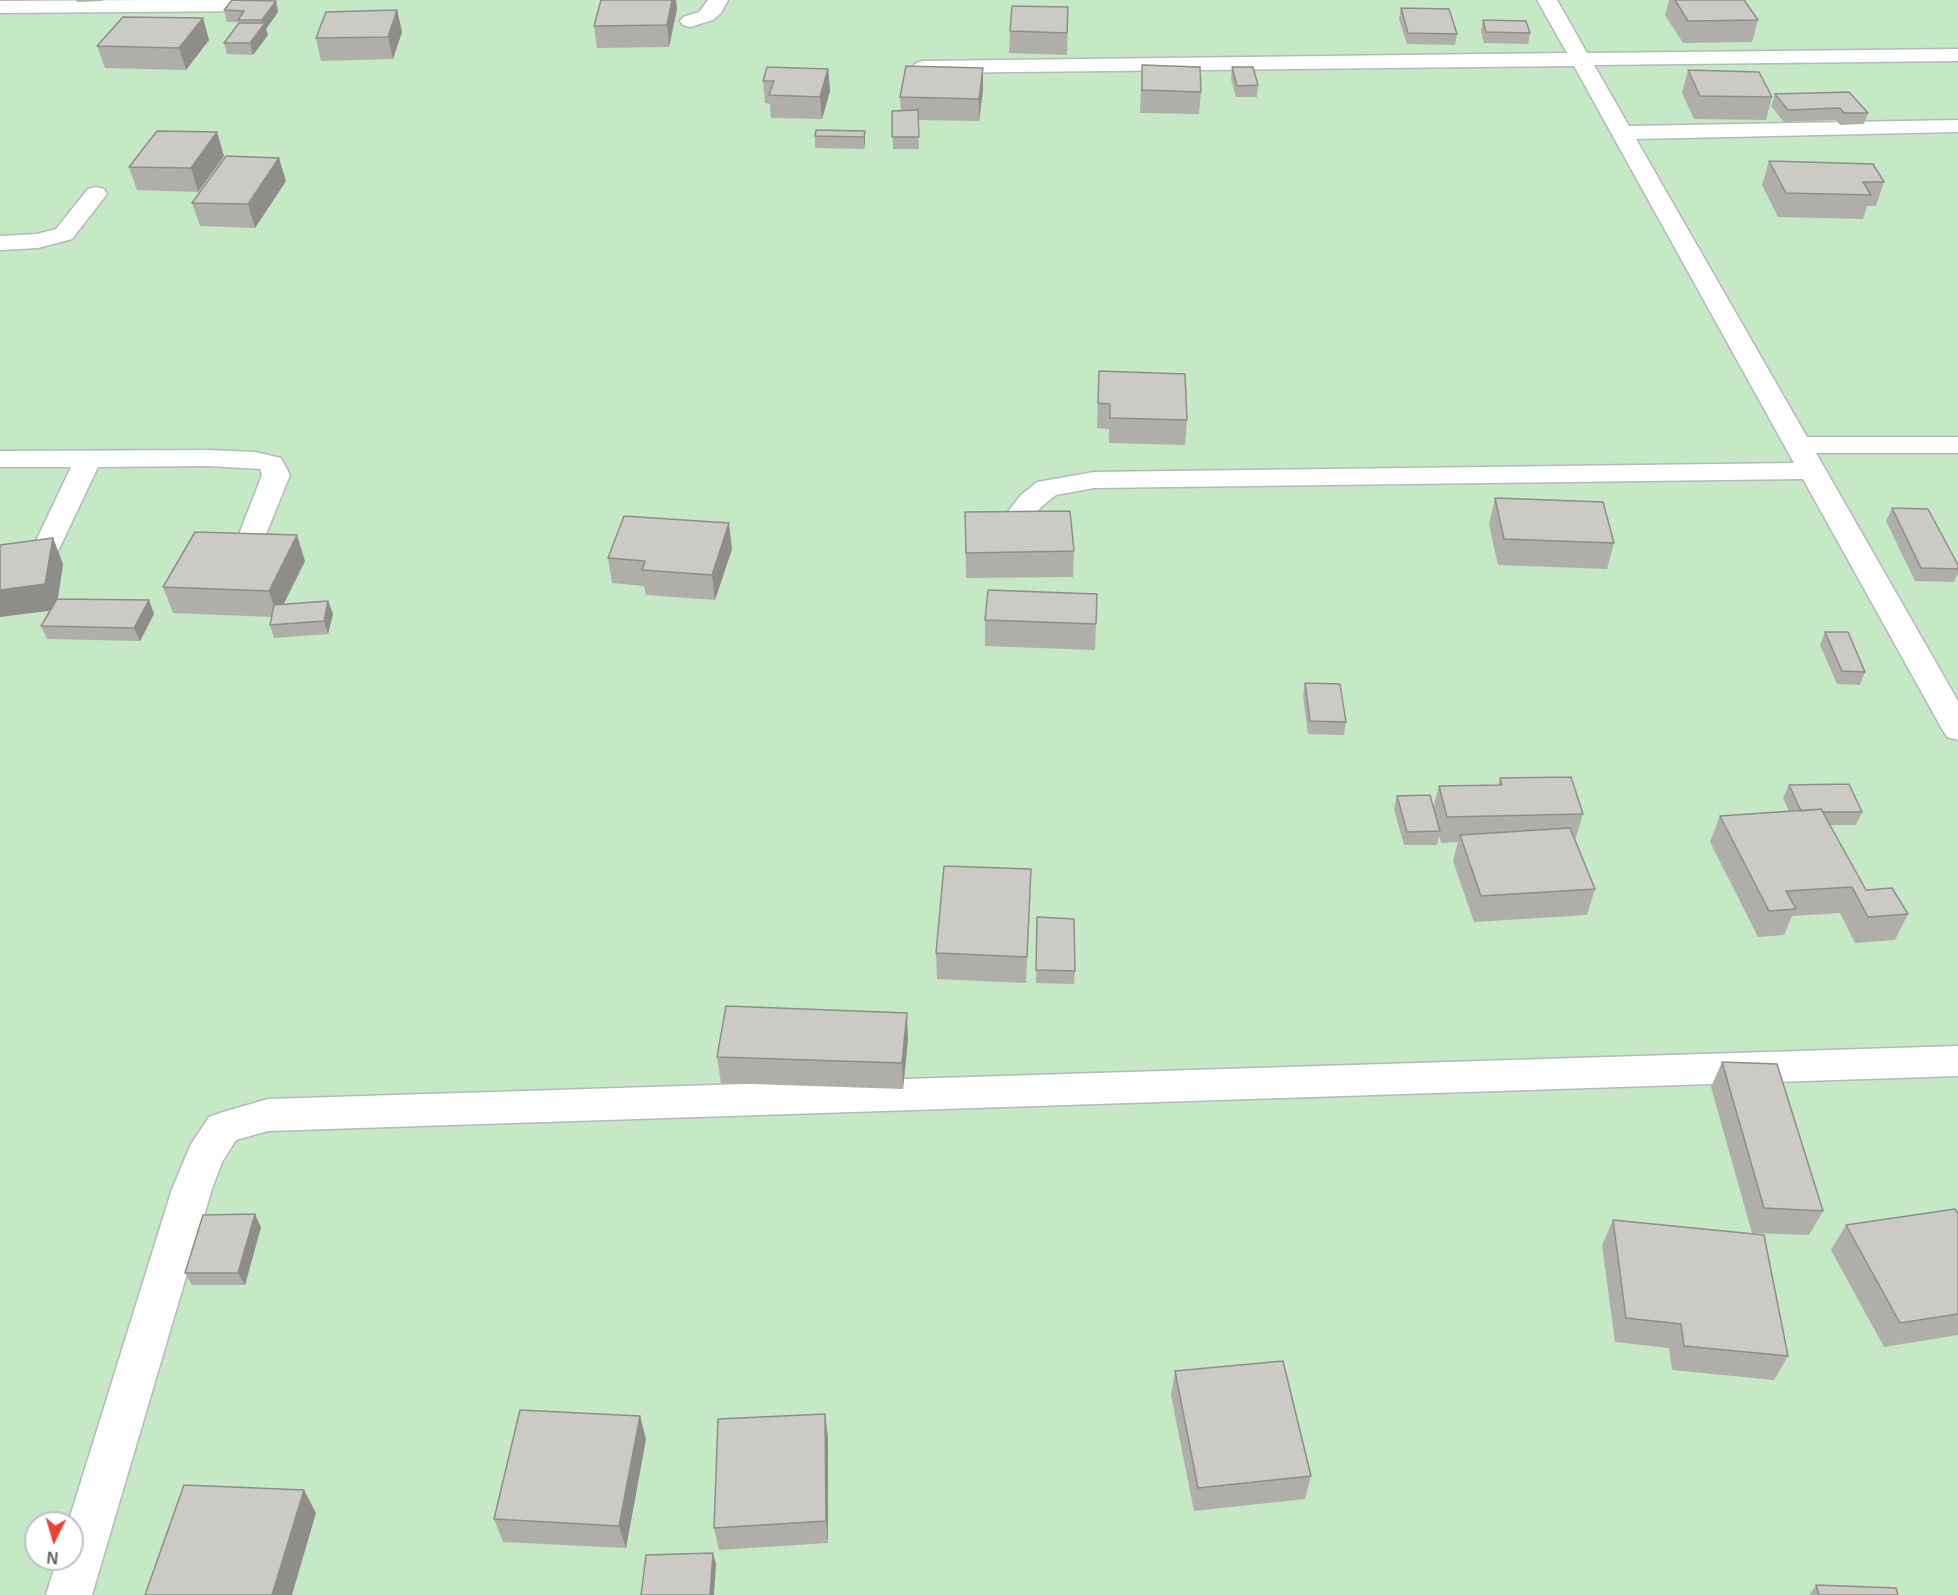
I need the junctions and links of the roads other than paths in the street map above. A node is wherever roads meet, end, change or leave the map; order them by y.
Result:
1 (718, 0) edge
2 (1547, 0) edge
3 (192, 3) edge
4 (261, 5) edge
5 (0, 7) edge
6 (690, 21) dead end
7 (1958, 55) edge
8 (1580, 59) junction
9 (923, 67) edge
10 (1958, 126) edge
11 (1622, 133) junction
12 (96, 194) dead end
13 (0, 243) edge
14 (1798, 445) junction
15 (1958, 445) edge
16 (0, 459) edge
17 (87, 459) junction
18 (1812, 471) junction
19 (1010, 527) edge
20 (245, 555) edge
21 (41, 561) edge
22 (1958, 729) edge
23 (1958, 1061) edge
24 (69, 1595) edge

1 - 6 street
2 - 8 street
3 - 4 street
3 - 5 street
7 - 8 street
8 - 9 street
8 - 11 street
10 - 11 street
11 - 14 street
12 - 13 street
14 - 15 street
14 - 18 street
16 - 17 street
17 - 20 street
17 - 21 street
18 - 19 street
18 - 22 street
23 - 24 street

